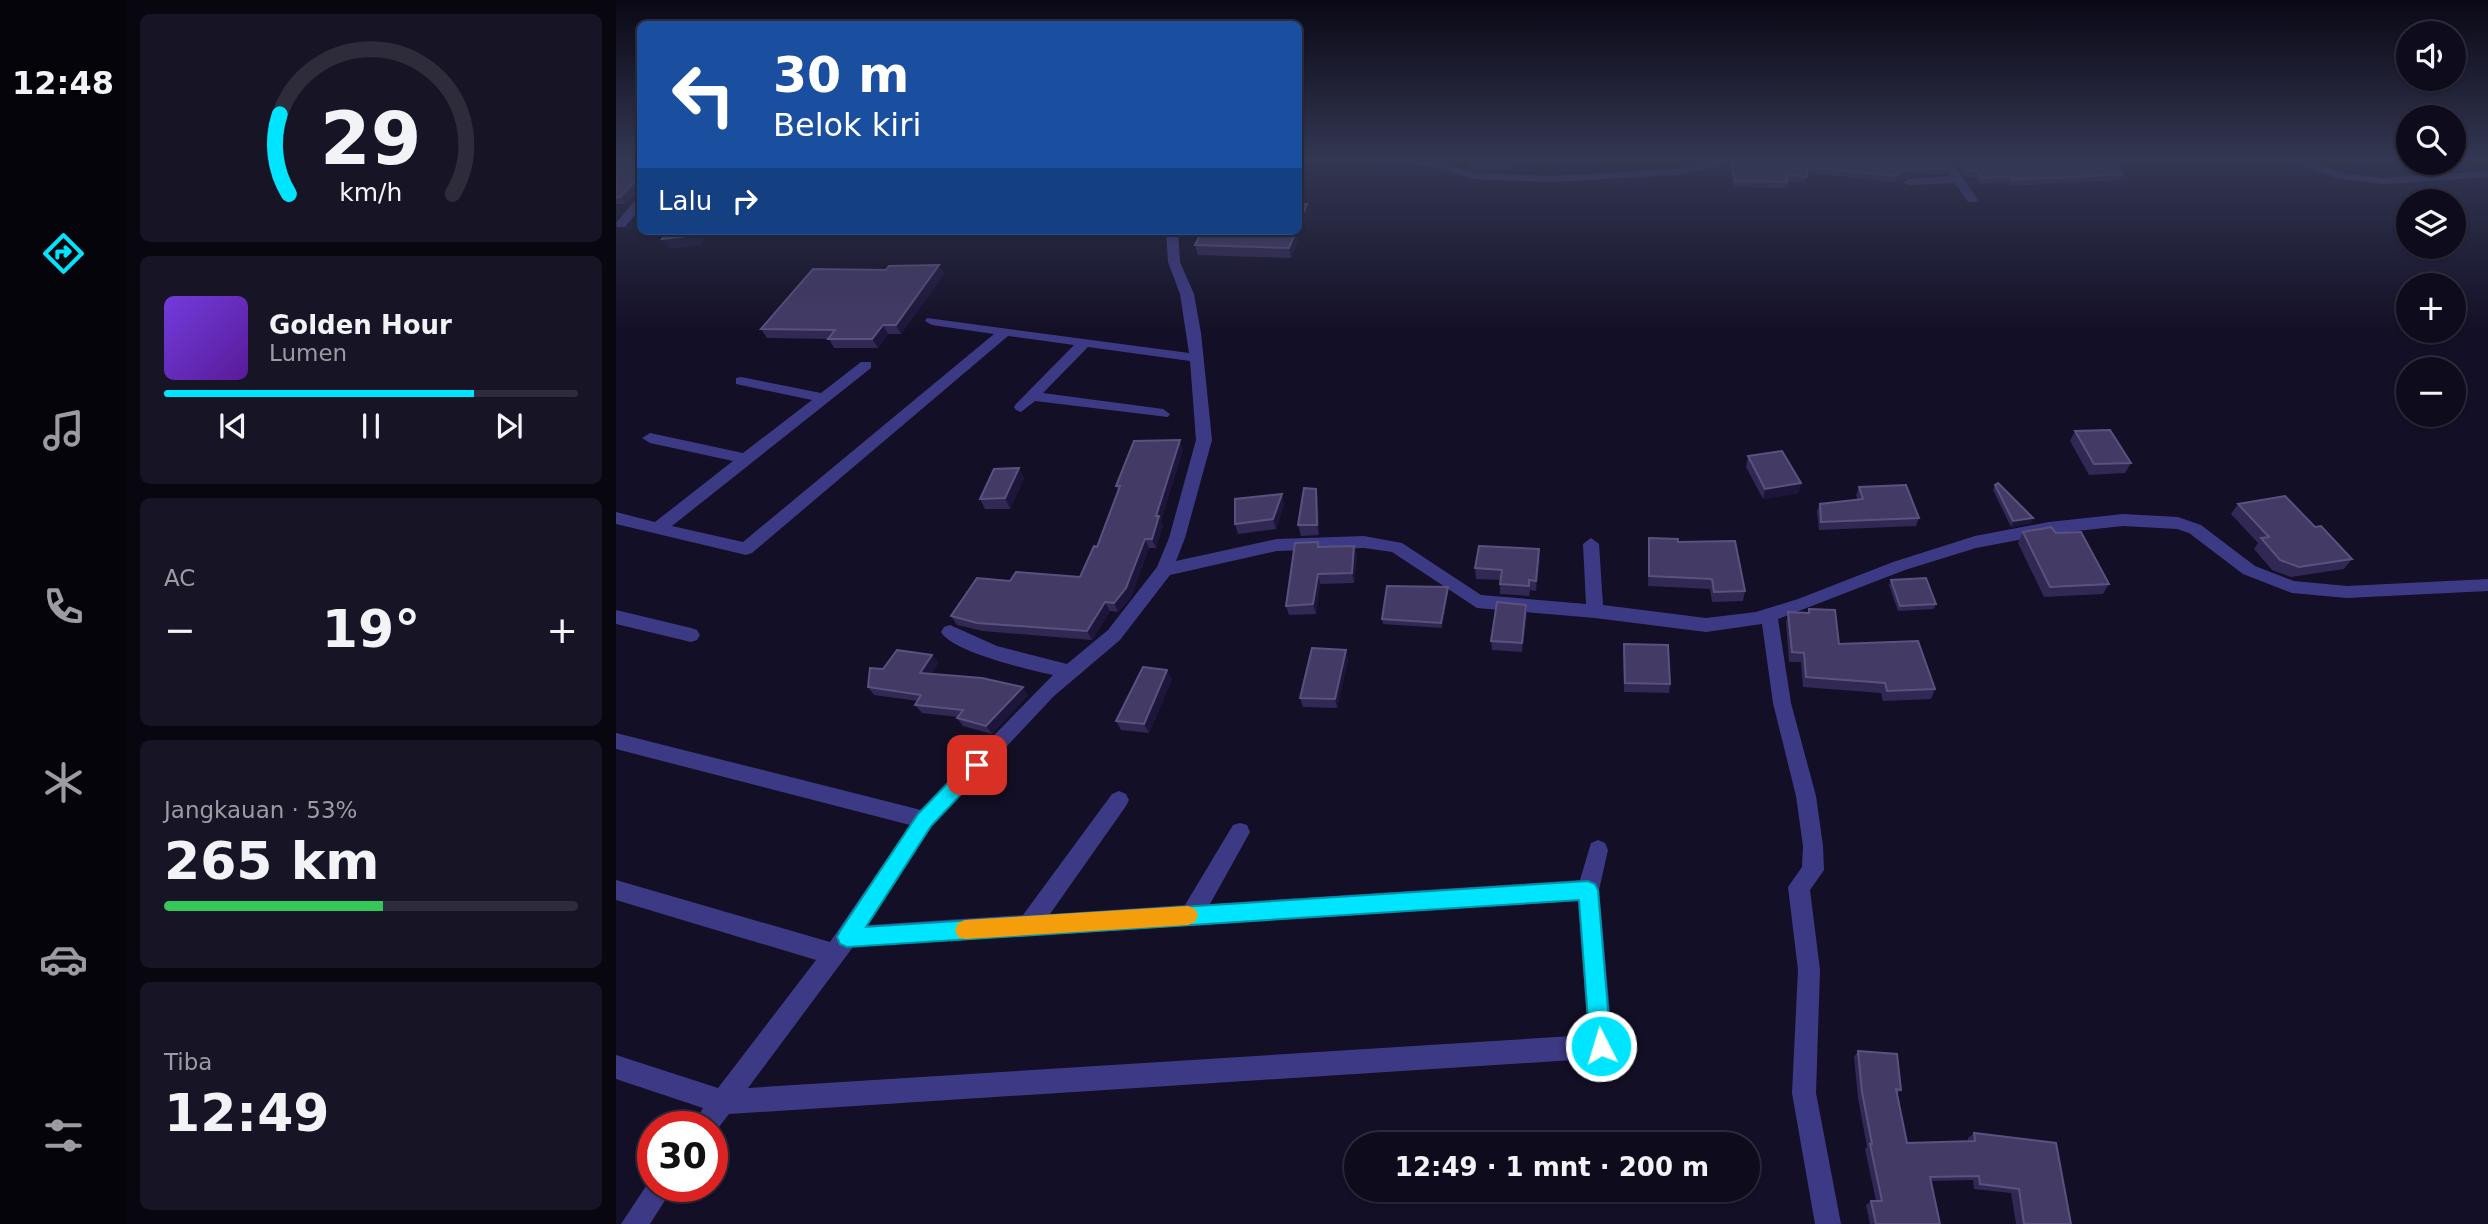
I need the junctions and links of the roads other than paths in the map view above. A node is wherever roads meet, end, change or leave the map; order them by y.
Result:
1 (637, 221) edge
2 (618, 224) edge
3 (1172, 235) edge
4 (932, 321) dead end
5 (1005, 331) junction
6 (1085, 342) junction
7 (1189, 357) dead end
8 (866, 365) dead end
9 (741, 381) dead end
10 (824, 398) junction
11 (1163, 414) dead end
12 (650, 438) dead end
13 (746, 459) junction
14 (616, 518) edge
15 (658, 528) junction
16 (1591, 544) dead end
17 (1164, 570) junction
18 (2488, 586) edge
19 (1595, 611) junction
20 (1769, 615) junction
21 (616, 617) edge
22 (950, 632) dead end
23 (691, 635) dead end
24 (1071, 672) junction
25 (616, 741) edge
26 (1119, 800) dead end
27 (925, 820) junction
28 (1240, 832) dead end
29 (1598, 850) dead end
30 (616, 890) edge
31 (1588, 890) junction
32 (1191, 915) junction
33 (1028, 926) junction
34 (840, 946) junction
35 (616, 1068) edge
36 (722, 1102) junction
37 (716, 1111) edge
38 (650, 1202) edge
39 (634, 1224) edge
40 (1828, 1224) edge

1 - 2 street
3 - 17 street
4 - 5 street
5 - 6 street
5 - 15 street
6 - 7 street
6 - 11 street
8 - 10 street
9 - 10 street
10 - 13 street
12 - 13 street
13 - 15 street
14 - 15 street
16 - 19 street
17 - 19 street
17 - 24 street
18 - 20 street
19 - 20 street
20 - 40 street
21 - 23 street
22 - 24 street
24 - 27 street
25 - 27 street
26 - 33 street
27 - 34 street
28 - 32 street
29 - 31 street
30 - 34 street
31 - 32 street
31 - 36 street
32 - 33 street
33 - 34 street
34 - 36 street
35 - 36 street
36 - 37 street
38 - 39 street

